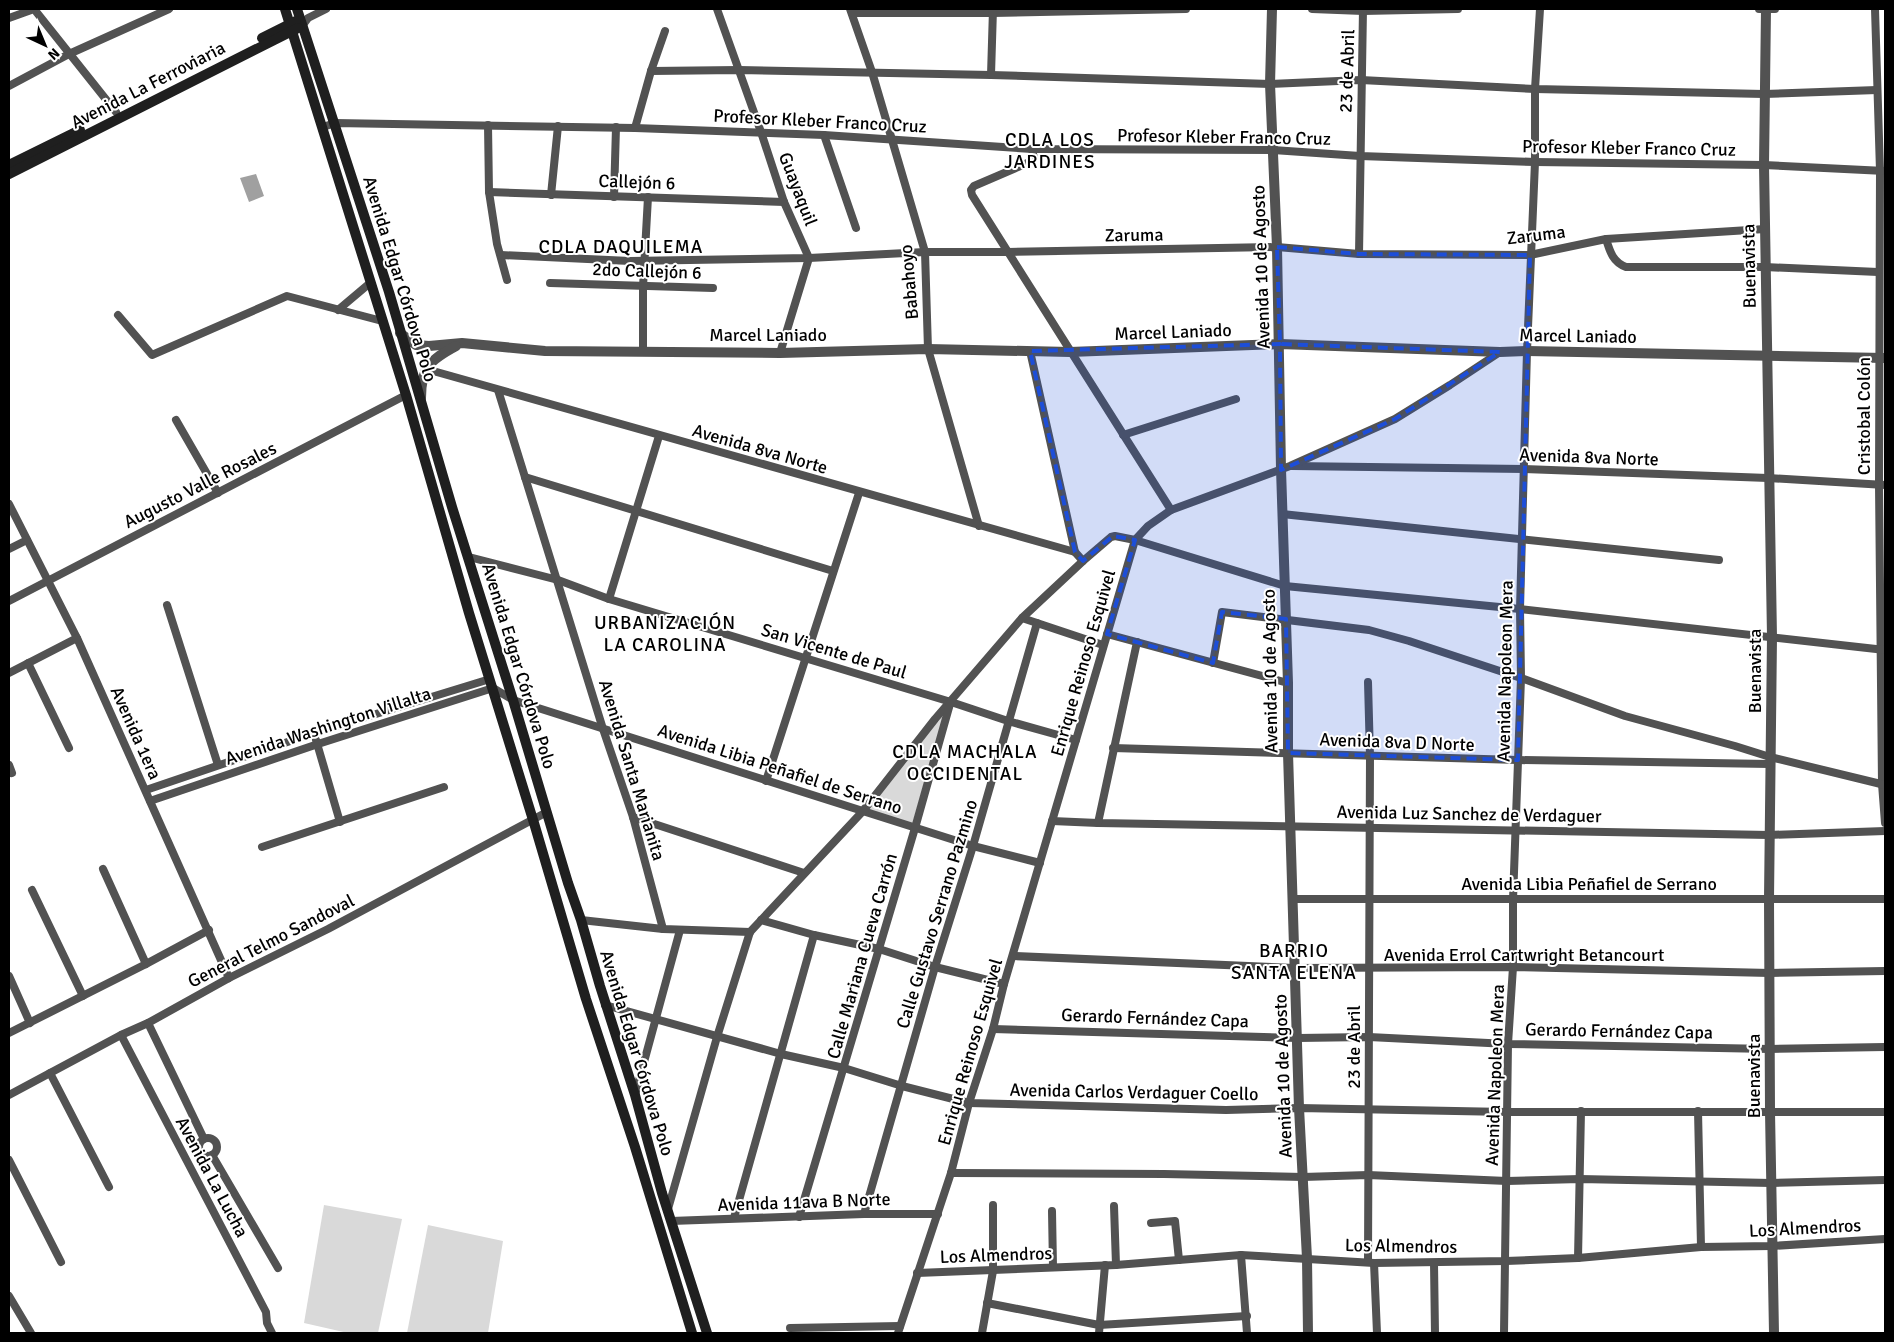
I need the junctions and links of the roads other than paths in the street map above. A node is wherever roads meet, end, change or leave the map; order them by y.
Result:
1 (34, 9) edge
2 (169, 9) edge
3 (285, 9) edge
4 (326, 9) edge
5 (717, 9) edge
6 (1186, 9) edge
7 (1272, 9) edge
8 (1312, 9) edge
9 (1458, 9) edge
10 (1540, 9) edge
11 (1760, 9) edge
12 (1766, 9) edge
13 (1775, 9) edge
14 (1875, 9) edge
15 (935, 10) edge
16 (1363, 10) edge
17 (851, 11) edge
18 (993, 11) edge
19 (9, 18) edge
20 (299, 21) edge
21 (665, 31) dead end
22 (69, 54) junction
23 (739, 70) junction
24 (651, 71) junction
25 (872, 72) junction
26 (991, 75) junction
27 (1361, 80) junction
28 (1270, 84) junction
29 (9, 86) edge
30 (1535, 90) junction
31 (1877, 90) junction
32 (1764, 94) junction
33 (116, 112) junction
34 (335, 124) junction
35 (488, 125) junction
36 (558, 126) junction
37 (323, 128) junction
38 (616, 128) junction
39 (635, 128) junction
40 (761, 132) junction
41 (824, 135) junction
42 (892, 140) junction
43 (1032, 149) junction
44 (1273, 150) junction
45 (1360, 156) junction
46 (1535, 162) junction
47 (9, 165) edge
48 (1764, 165) junction
49 (1882, 171) edge
50 (9, 174) edge
51 (489, 192) junction
52 (551, 195) junction
53 (614, 196) junction
54 (648, 197) junction
55 (784, 202) junction
56 (856, 228) dead end
57 (1765, 229) junction
58 (1606, 240) junction
59 (1277, 248) junction
60 (925, 252) junction
61 (1008, 252) junction
62 (1359, 254) junction
63 (501, 255) junction
64 (1530, 255) junction
65 (809, 258) junction
66 (645, 260) junction
67 (1765, 267) junction
68 (1878, 272) junction
69 (507, 280) dead end
70 (370, 283) junction
71 (550, 283) dead end
72 (643, 286) junction
73 (713, 288) dead end
74 (338, 310) junction
75 (118, 316) dead end
76 (382, 321) junction
77 (400, 333) junction
78 (462, 343) junction
79 (1280, 344) junction
80 (928, 349) junction
81 (643, 351) junction
82 (1030, 351) junction
83 (1527, 351) junction
84 (1070, 352) junction
85 (1500, 352) junction
86 (780, 353) junction
87 (1767, 355) junction
88 (1882, 358) edge
89 (426, 369) junction
90 (498, 390) junction
91 (406, 395) junction
92 (1236, 399) dead end
93 (422, 401) junction
94 (176, 420) dead end
95 (1122, 435) junction
96 (658, 436) junction
97 (1286, 467) junction
98 (1524, 469) junction
99 (525, 478) junction
100 (1768, 478) junction
101 (1882, 485) edge
102 (218, 493) junction
103 (859, 493) junction
104 (9, 504) edge
105 (1171, 510) junction
106 (636, 511) junction
107 (1282, 514) junction
108 (979, 526) junction
109 (1523, 539) junction
110 (27, 540) junction
111 (1135, 540) junction
112 (9, 549) edge
113 (1076, 552) junction
114 (469, 557) junction
115 (1719, 560) dead end
116 (1083, 561) junction
117 (833, 572) junction
118 (558, 580) junction
119 (47, 581) junction
120 (1285, 586) junction
121 (609, 599) junction
122 (9, 601) edge
123 (167, 606) dead end
124 (1520, 609) junction
125 (1022, 618) junction
126 (1286, 619) junction
127 (1037, 623) junction
128 (1107, 634) junction
129 (1772, 637) junction
130 (76, 638) junction
131 (1136, 642) junction
132 (1104, 645) junction
133 (1883, 650) edge
134 (806, 659) junction
135 (28, 663) junction
136 (1213, 663) junction
137 (9, 673) edge
138 (1521, 678) junction
139 (1368, 682) dead end
140 (492, 683) junction
141 (1288, 683) junction
142 (513, 700) junction
143 (951, 702) junction
144 (1883, 714) edge
145 (1008, 721) junction
146 (603, 729) junction
147 (314, 733) junction
148 (1076, 740) junction
149 (318, 744) junction
150 (69, 748) dead end
151 (1113, 748) junction
152 (1288, 753) junction
153 (1370, 756) junction
154 (1518, 760) junction
155 (1770, 761) junction
156 (9, 765) edge
157 (218, 765) junction
158 (12, 773) dead end
159 (766, 781) junction
160 (1883, 784) edge
161 (444, 787) dead end
162 (146, 790) junction
163 (150, 801) junction
164 (863, 811) junction
165 (547, 812) junction
166 (633, 817) junction
167 (534, 820) junction
168 (1052, 821) junction
169 (340, 822) junction
170 (1098, 823) junction
171 (1885, 823) edge
172 (1290, 826) junction
173 (1370, 827) junction
174 (916, 828) junction
175 (1515, 831) junction
176 (1885, 831) edge
177 (1769, 835) junction
178 (973, 846) junction
179 (262, 847) dead end
180 (1040, 862) junction
181 (103, 869) dead end
182 (804, 873) junction
183 (32, 890) dead end
184 (1293, 899) junction
185 (1369, 899) junction
186 (1769, 899) junction
187 (1885, 899) edge
188 (1513, 900) junction
189 (581, 920) junction
190 (761, 920) junction
191 (663, 929) junction
192 (208, 930) junction
193 (680, 930) junction
194 (750, 932) junction
195 (814, 935) junction
196 (879, 949) junction
197 (1013, 956) junction
198 (146, 964) junction
199 (936, 967) junction
200 (1513, 967) junction
201 (1295, 968) junction
202 (1369, 969) junction
203 (1885, 971) edge
204 (1770, 973) junction
205 (9, 976) edge
206 (229, 978) junction
207 (1004, 984) junction
208 (83, 996) junction
209 (605, 1005) junction
210 (655, 1020) junction
211 (30, 1023) junction
212 (148, 1023) junction
213 (993, 1029) junction
214 (9, 1033) edge
215 (121, 1035) junction
216 (717, 1036) junction
217 (1368, 1037) junction
218 (1298, 1038) junction
219 (1508, 1044) junction
220 (1885, 1047) edge
221 (1770, 1049) junction
222 (781, 1054) junction
223 (844, 1068) junction
224 (50, 1073) junction
225 (902, 1086) junction
226 (9, 1095) edge
227 (635, 1095) junction
228 (969, 1103) junction
229 (1299, 1108) junction
230 (1368, 1109) junction
231 (1581, 1111) junction
232 (1507, 1112) junction
233 (1698, 1112) junction
234 (1770, 1112) junction
235 (1885, 1112) edge
236 (204, 1139) junction
237 (212, 1155) junction
238 (9, 1160) edge
239 (951, 1173) junction
240 (1368, 1175) junction
241 (1303, 1177) junction
242 (1580, 1179) junction
243 (1885, 1180) edge
244 (1507, 1181) junction
245 (1700, 1181) junction
246 (1771, 1183) junction
247 (109, 1187) dead end
248 (993, 1204) dead end
249 (1114, 1206) dead end
250 (1052, 1211) dead end
251 (864, 1214) junction
252 (938, 1214) junction
253 (669, 1216) junction
254 (799, 1217) junction
255 (734, 1218) junction
256 (1152, 1223) dead end
257 (1885, 1239) edge
258 (1772, 1246) junction
259 (1701, 1247) junction
260 (1242, 1255) junction
261 (1307, 1258) junction
262 (1578, 1258) junction
263 (1179, 1260) junction
264 (1506, 1261) junction
265 (62, 1262) dead end
266 (1371, 1263) junction
267 (1434, 1263) junction
268 (1116, 1264) junction
269 (1105, 1265) junction
270 (1053, 1267) junction
271 (278, 1268) dead end
272 (994, 1271) junction
273 (917, 1273) junction
274 (9, 1296) edge
275 (987, 1303) junction
276 (1246, 1316) junction
277 (267, 1323) junction
278 (790, 1328) dead end
279 (1099, 1329) edge
280 (899, 1330) edge
281 (31, 1333) edge
282 (263, 1333) edge
283 (272, 1333) edge
284 (692, 1333) edge
285 (707, 1333) edge
286 (982, 1333) edge
287 (1247, 1333) edge
288 (1308, 1333) edge
289 (1376, 1333) edge
290 (1435, 1333) edge
291 (1504, 1333) edge
292 (1774, 1333) edge

1 - 19 street
1 - 22 street
2 - 22 street
3 - 20 main road, Avenida Edgar Córdova Polo
4 - 20 street
5 - 23 street, Guayaquil
6 - 18 street
7 - 28 street, Avenida 10 de Agosto
8 - 16 street
9 - 16 street
10 - 30 street, Avenida Napoleon Mera
11 - 12 street
12 - 13 street
12 - 32 street, Buenavista
14 - 31 street, Cristobal Colón
15 - 17 street
15 - 18 street
16 - 27 street, 23 de Abril
17 - 25 street, Babahoyo
18 - 26 street
20 - 33 main road, Avenida La Ferroviaria
20 - 34 main road, Avenida Edgar Córdova Polo
20 - 37 main road, Avenida Edgar Córdova Polo
20 - 50 main road, Avenida La Ferroviaria
21 - 24 street
22 - 29 street
22 - 33 street
23 - 24 street
23 - 25 street
23 - 40 street, Guayaquil
24 - 39 street
25 - 26 street
25 - 42 street, Babahoyo
26 - 28 street
27 - 28 street
27 - 30 street
27 - 45 street, 23 de Abril
28 - 44 street, Avenida 10 de Agosto
30 - 32 street
30 - 46 street, Avenida Napoleon Mera
31 - 32 street
31 - 49 street, Cristobal Colón
32 - 48 street, Buenavista
33 - 47 main road, Avenida La Ferroviaria
34 - 35 street, Profesor Kleber Franco Cruz
34 - 37 street, Profesor Kleber Franco Cruz
34 - 77 main road, Avenida Edgar Córdova Polo
35 - 36 street, Profesor Kleber Franco Cruz
35 - 51 street
36 - 38 street, Profesor Kleber Franco Cruz
36 - 52 street
37 - 70 main road, Avenida Edgar Córdova Polo
38 - 39 street, Profesor Kleber Franco Cruz
38 - 53 street
39 - 40 street, Profesor Kleber Franco Cruz
40 - 41 street, Profesor Kleber Franco Cruz
40 - 55 street, Guayaquil
41 - 42 street, Profesor Kleber Franco Cruz
41 - 56 street
42 - 43 street, Profesor Kleber Franco Cruz
42 - 60 street, Babahoyo
43 - 44 street, Profesor Kleber Franco Cruz
43 - 61 street
44 - 45 street, Profesor Kleber Franco Cruz
44 - 59 street, Avenida 10 de Agosto
45 - 46 street, Profesor Kleber Franco Cruz
45 - 62 street, 23 de Abril
46 - 48 street, Profesor Kleber Franco Cruz
46 - 64 street, Avenida Napoleon Mera
48 - 49 street, Profesor Kleber Franco Cruz
48 - 57 street, Buenavista
49 - 68 street, Cristobal Colón
51 - 52 street, Callejón 6
51 - 63 street
52 - 53 street, Callejón 6
53 - 54 street, Callejón 6
54 - 55 street, Callejón 6
54 - 66 street
55 - 65 street, Guayaquil
57 - 58 street, Zaruma
57 - 67 street, Buenavista
58 - 64 street, Zaruma
58 - 67 street
59 - 61 street, Zaruma
59 - 62 street, Zaruma
59 - 79 street, Avenida 10 de Agosto
60 - 61 street, Zaruma
60 - 65 street, Zaruma
60 - 80 street, Babahoyo
61 - 84 street
62 - 64 street, Zaruma
63 - 66 street, Zaruma
63 - 69 street
64 - 83 street, Avenida Napoleon Mera
65 - 66 street, Zaruma
65 - 86 street
66 - 72 street
67 - 68 street
67 - 87 street, Buenavista
68 - 88 street, Cristobal Colón
70 - 74 street
70 - 76 main road, Avenida Edgar Córdova Polo
71 - 72 street, 2do Callejón 6
72 - 73 street, 2do Callejón 6
72 - 81 street
74 - 75 street
74 - 76 street
76 - 91 main road, Avenida Edgar Córdova Polo
77 - 78 street, Marcel Laniado
77 - 93 main road, Avenida Edgar Córdova Polo
78 - 81 street, Marcel Laniado
78 - 89 street
79 - 84 street, Marcel Laniado
79 - 85 street, Marcel Laniado
79 - 97 street, Avenida 10 de Agosto
80 - 82 street, Marcel Laniado
80 - 86 street, Marcel Laniado
80 - 108 street, Babahoyo
81 - 86 street, Marcel Laniado
82 - 84 street, Marcel Laniado
82 - 113 street
83 - 85 street, Marcel Laniado
83 - 87 street, Marcel Laniado
83 - 98 street, Avenida Napoleon Mera
84 - 95 street
85 - 97 street, Enrique Reinoso Esquivel
87 - 88 street, Marcel Laniado
87 - 100 street, Buenavista
88 - 101 street, Cristobal Colón
89 - 90 street, Avenida 8va Norte
89 - 93 street
90 - 96 street, Avenida 8va Norte
90 - 99 street, Avenida Santa Marianita
91 - 102 street, Augusto Valle Rosales
91 - 140 main road, Avenida Edgar Córdova Polo
92 - 95 street
93 - 114 main road, Avenida Edgar Córdova Polo
94 - 102 street
95 - 105 street
96 - 103 street, Avenida 8va Norte
96 - 106 street
97 - 98 street, Avenida 8va Norte
97 - 105 street, Enrique Reinoso Esquivel
97 - 107 street, Avenida 10 de Agosto
98 - 100 street, Avenida 8va Norte
98 - 109 street, Avenida Napoleon Mera
99 - 106 street
99 - 118 street, Avenida Santa Marianita
100 - 101 street, Avenida 8va Norte
100 - 129 street, Buenavista
101 - 133 street, Cristobal Colón
102 - 119 street, Augusto Valle Rosales
103 - 108 street, Avenida 8va Norte
103 - 117 street
104 - 110 street, Avenida 1era
105 - 111 street, Enrique Reinoso Esquivel
106 - 117 street
106 - 121 street
107 - 109 street
107 - 120 street, Avenida 10 de Agosto
108 - 113 street, Avenida 8va Norte
109 - 115 street
109 - 124 street, Avenida Napoleon Mera
110 - 112 street
110 - 119 street, Avenida 1era
111 - 116 street
111 - 120 street
111 - 128 street, Enrique Reinoso Esquivel
113 - 116 street
114 - 118 street, San Vicente de Paul
114 - 142 main road, Avenida Edgar Córdova Polo
116 - 125 street
117 - 134 street
118 - 121 street, San Vicente de Paul
118 - 146 street, Avenida Santa Marianita
119 - 122 street, Augusto Valle Rosales
119 - 130 street, Avenida 1era
120 - 124 street
120 - 126 street, Avenida 10 de Agosto
121 - 134 street, San Vicente de Paul
123 - 157 street
124 - 129 street
124 - 138 street, Avenida Napoleon Mera
125 - 127 street
125 - 143 street
126 - 136 street
126 - 138 street
126 - 141 street, Avenida 10 de Agosto
127 - 132 street
127 - 145 street, Calle Gustavo Serrano Pazmino
128 - 131 street
128 - 132 street, Enrique Reinoso Esquivel
129 - 133 street
129 - 155 street, Buenavista
130 - 135 street
130 - 162 street, Avenida 1era
131 - 136 street
131 - 151 street
132 - 148 street, Enrique Reinoso Esquivel
133 - 144 street, Cristobal Colón
134 - 143 street, San Vicente de Paul
134 - 159 street
135 - 137 street
135 - 150 street
136 - 141 street
138 - 154 street, Avenida Napoleon Mera
138 - 155 street
139 - 153 street, 23 de Abril
140 - 142 street
140 - 147 street, Avenida Washington Villalta
140 - 149 street, Avenida Washington Villalta
140 - 167 main road, Avenida Edgar Córdova Polo
141 - 152 street, Avenida 10 de Agosto
142 - 146 street, Avenida Libia Peñafiel de Serrano
142 - 165 main road, Avenida Edgar Córdova Polo
143 - 145 street, San Vicente de Paul
143 - 164 street
143 - 174 street, Calle Mariana Cueva Carrón
144 - 160 street, Cristobal Colón
145 - 148 street, San Vicente de Paul
145 - 178 street, Calle Gustavo Serrano Pazmino
146 - 159 street, Avenida Libia Peñafiel de Serrano
146 - 166 street, Avenida Santa Marianita
147 - 149 street
147 - 157 street, Avenida Washington Villalta
148 - 168 street, Enrique Reinoso Esquivel
149 - 163 street, Avenida Washington Villalta
149 - 169 street
151 - 152 street, Avenida 8va D Norte
151 - 170 street
152 - 153 street, Avenida 8va D Norte
152 - 172 street, Avenida 10 de Agosto
153 - 154 street, Avenida 8va D Norte
153 - 173 street, 23 de Abril
154 - 155 street, Avenida 8va D Norte
154 - 175 street, Avenida Napoleon Mera
155 - 160 street
155 - 177 street, Buenavista
156 - 158 street
157 - 162 street, Avenida Washington Villalta
159 - 164 street, Avenida Libia Peñafiel de Serrano
160 - 171 street, Cristobal Colón
161 - 169 street
162 - 163 street, Avenida 1era
163 - 192 street, Avenida 1era
164 - 174 street, Avenida Libia Peñafiel de Serrano
164 - 182 street
165 - 167 street, General Telmo Sandoval
165 - 189 main road, Avenida Edgar Córdova Polo
166 - 182 street
166 - 191 street, Avenida Santa Marianita
167 - 206 street, General Telmo Sandoval
167 - 284 main road, Avenida Edgar Córdova Polo
168 - 170 street, Avenida Luz Sanchez de Verdaguer
168 - 180 street, Enrique Reinoso Esquivel
169 - 179 street
170 - 172 street, Avenida Luz Sanchez de Verdaguer
172 - 173 street, Avenida Luz Sanchez de Verdaguer
172 - 184 street, Avenida 10 de Agosto
173 - 175 street, Avenida Luz Sanchez de Verdaguer
173 - 185 street, 23 de Abril
174 - 178 street, Avenida Libia Peñafiel de Serrano
174 - 196 street, Calle Mariana Cueva Carrón
175 - 177 street, Avenida Luz Sanchez de Verdaguer
175 - 188 street, Avenida Napoleon Mera
176 - 177 street, Avenida Luz Sanchez de Verdaguer
177 - 186 street, Buenavista
178 - 180 street, Avenida Libia Peñafiel de Serrano
178 - 199 street, Calle Gustavo Serrano Pazmino
180 - 197 street, Enrique Reinoso Esquivel
181 - 198 street
182 - 190 street
183 - 208 street
184 - 185 street, Avenida Libia Peñafiel de Serrano
184 - 201 street, Avenida 10 de Agosto
185 - 188 street, Avenida Libia Peñafiel de Serrano
185 - 202 street, 23 de Abril
186 - 187 street, Avenida Libia Peñafiel de Serrano
186 - 188 street, Avenida Libia Peñafiel de Serrano
186 - 204 street, Buenavista
188 - 200 street, Avenida Napoleon Mera
189 - 191 street
189 - 209 main road, Avenida Edgar Córdova Polo
190 - 194 street
190 - 195 street
191 - 193 street
192 - 198 street
192 - 206 street, Avenida 1era
193 - 194 street
193 - 210 street
194 - 216 street
195 - 196 street
195 - 222 street
196 - 199 street
196 - 223 street, Calle Mariana Cueva Carrón
197 - 201 street, Avenida Errol Cartwright Betancourt
197 - 207 street, Enrique Reinoso Esquivel
198 - 208 street
199 - 207 street
199 - 225 street, Calle Gustavo Serrano Pazmino
200 - 202 street, Avenida Errol Cartwright Betancourt
200 - 204 street, Avenida Errol Cartwright Betancourt
200 - 219 street, Avenida Napoleon Mera
201 - 202 street, Avenida Errol Cartwright Betancourt
201 - 218 street, Avenida 10 de Agosto
202 - 217 street, 23 de Abril
203 - 204 street, Avenida Errol Cartwright Betancourt
204 - 221 street, Buenavista
205 - 211 street
206 - 212 street, General Telmo Sandoval
207 - 213 street, Enrique Reinoso Esquivel
208 - 211 street
209 - 210 street, Avenida Carlos Verdaguer Coello
209 - 227 main road, Avenida Edgar Córdova Polo
210 - 216 street, Avenida Carlos Verdaguer Coello
210 - 227 street
211 - 214 street
212 - 215 street, General Telmo Sandoval
212 - 236 street
213 - 218 street, Gerardo Fernández Capa
213 - 228 street, Enrique Reinoso Esquivel
215 - 224 street, General Telmo Sandoval
215 - 277 street, Avenida La Lucha
216 - 222 street, Avenida Carlos Verdaguer Coello
216 - 253 street
217 - 218 street, Gerardo Fernández Capa
217 - 219 street, Gerardo Fernández Capa
217 - 230 street, 23 de Abril
218 - 229 street, Avenida 10 de Agosto
219 - 221 street, Gerardo Fernández Capa
219 - 232 street, Avenida Napoleon Mera
220 - 221 street, Gerardo Fernández Capa
221 - 234 street, Buenavista
222 - 223 street, Avenida Carlos Verdaguer Coello
222 - 255 street
223 - 225 street, Avenida Carlos Verdaguer Coello
223 - 254 street, Calle Mariana Cueva Carrón
224 - 226 street, General Telmo Sandoval
224 - 247 street
225 - 228 street, Avenida Carlos Verdaguer Coello
225 - 251 street, Calle Gustavo Serrano Pazmino
227 - 253 main road, Avenida Edgar Córdova Polo
228 - 229 street, Avenida Carlos Verdaguer Coello
228 - 239 street, Enrique Reinoso Esquivel
229 - 230 street, Avenida Carlos Verdaguer Coello
229 - 241 street, Avenida 10 de Agosto
230 - 232 street, Avenida Carlos Verdaguer Coello
230 - 240 street, 23 de Abril
231 - 232 street, Avenida Carlos Verdaguer Coello
231 - 233 street, Avenida Carlos Verdaguer Coello
231 - 242 street
232 - 244 street, Avenida Napoleon Mera
233 - 234 street, Avenida Carlos Verdaguer Coello
233 - 245 street
234 - 235 street, Avenida Carlos Verdaguer Coello
234 - 246 street, Buenavista
236 - 237 street
236 - 237 street
237 - 271 street
238 - 265 street
239 - 241 street
239 - 252 street, Enrique Reinoso Esquivel
240 - 241 street
240 - 244 street
240 - 266 street, 23 de Abril
241 - 261 street, Avenida 10 de Agosto
242 - 244 street
242 - 245 street
242 - 262 street
243 - 246 street
244 - 264 street, Avenida Napoleon Mera
245 - 246 street
245 - 259 street
246 - 258 street, Buenavista
248 - 272 street
249 - 268 street
250 - 270 street
251 - 252 street, Avenida 11ava B Norte
251 - 254 street, Avenida 11ava B Norte
252 - 273 street, Enrique Reinoso Esquivel
253 - 255 street, Avenida 11ava B Norte
253 - 285 main road, Avenida Edgar Córdova Polo
254 - 255 street, Avenida 11ava B Norte
256 - 263 street
257 - 258 street, Los Almendros
258 - 259 street, Los Almendros
258 - 292 street, Buenavista
259 - 262 street, Los Almendros
260 - 261 street, Los Almendros
260 - 263 street, Los Almendros
260 - 276 street
261 - 266 street, Los Almendros
261 - 288 street, Avenida 10 de Agosto
262 - 264 street, Los Almendros
263 - 268 street, Los Almendros
264 - 267 street, Los Almendros
264 - 291 street, Avenida Napoleon Mera
266 - 267 street, Los Almendros
266 - 289 street, 23 de Abril
267 - 290 street
268 - 269 street, Los Almendros
269 - 270 street, Los Almendros
269 - 279 street
270 - 272 street, Los Almendros
272 - 273 street, Los Almendros
272 - 275 street
273 - 280 street, Enrique Reinoso Esquivel
274 - 281 street
275 - 279 street
275 - 286 street
276 - 279 street
276 - 287 street
277 - 282 street
277 - 283 street, Avenida La Lucha
278 - 280 street

